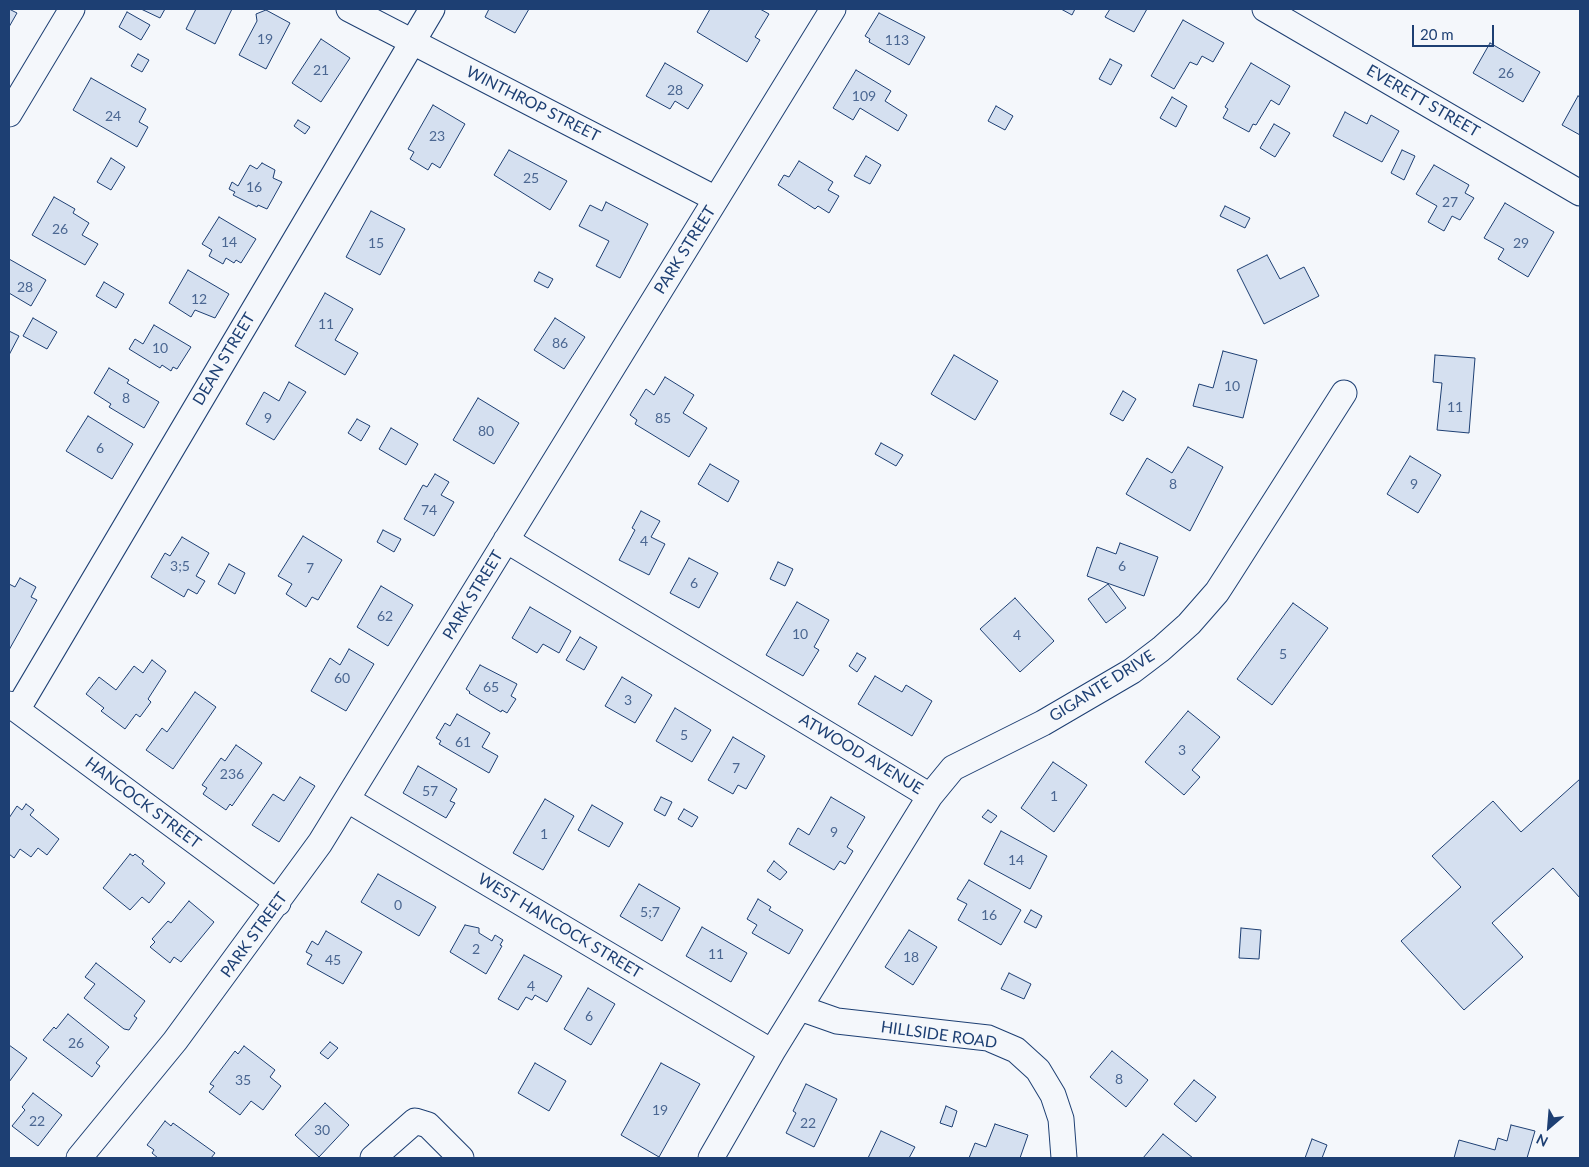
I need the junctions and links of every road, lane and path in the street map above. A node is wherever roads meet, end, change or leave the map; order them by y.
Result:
1 (72, 9) edge
2 (349, 9) edge
3 (432, 9) edge
4 (833, 9) edge
5 (1265, 9) edge
6 (412, 42) junction
7 (9, 114) edge
8 (1580, 193) edge
9 (716, 199) junction
10 (1344, 393) dead end
11 (506, 540) junction
12 (13, 707) edge
13 (930, 796) junction
14 (348, 800) junction
15 (278, 903) junction
16 (800, 1008) junction
17 (772, 1052) junction
18 (79, 1158) edge
19 (373, 1158) edge
20 (461, 1158) edge
21 (711, 1158) edge
22 (1064, 1158) edge

1 - 7 street
2 - 6 street, WINTHROP STREET
3 - 6 street, DEAN STREET
4 - 9 street, PARK STREET
5 - 8 street, EVERETT STREET
6 - 9 street, WINTHROP STREET
6 - 12 street, DEAN STREET
9 - 11 street, PARK STREET
10 - 13 street, GIGANTE DRIVE
11 - 13 street, ATWOOD AVENUE
11 - 14 street, PARK STREET
12 - 15 street, HANCOCK STREET
13 - 16 street, ATWOOD AVENUE
14 - 15 street, PARK STREET
14 - 17 street, WEST HANCOCK STREET
15 - 18 street, PARK STREET
16 - 17 street, ATWOOD AVENUE
16 - 22 street, HILLSIDE ROAD
17 - 21 street, ATWOOD AVENUE
19 - 20 street

